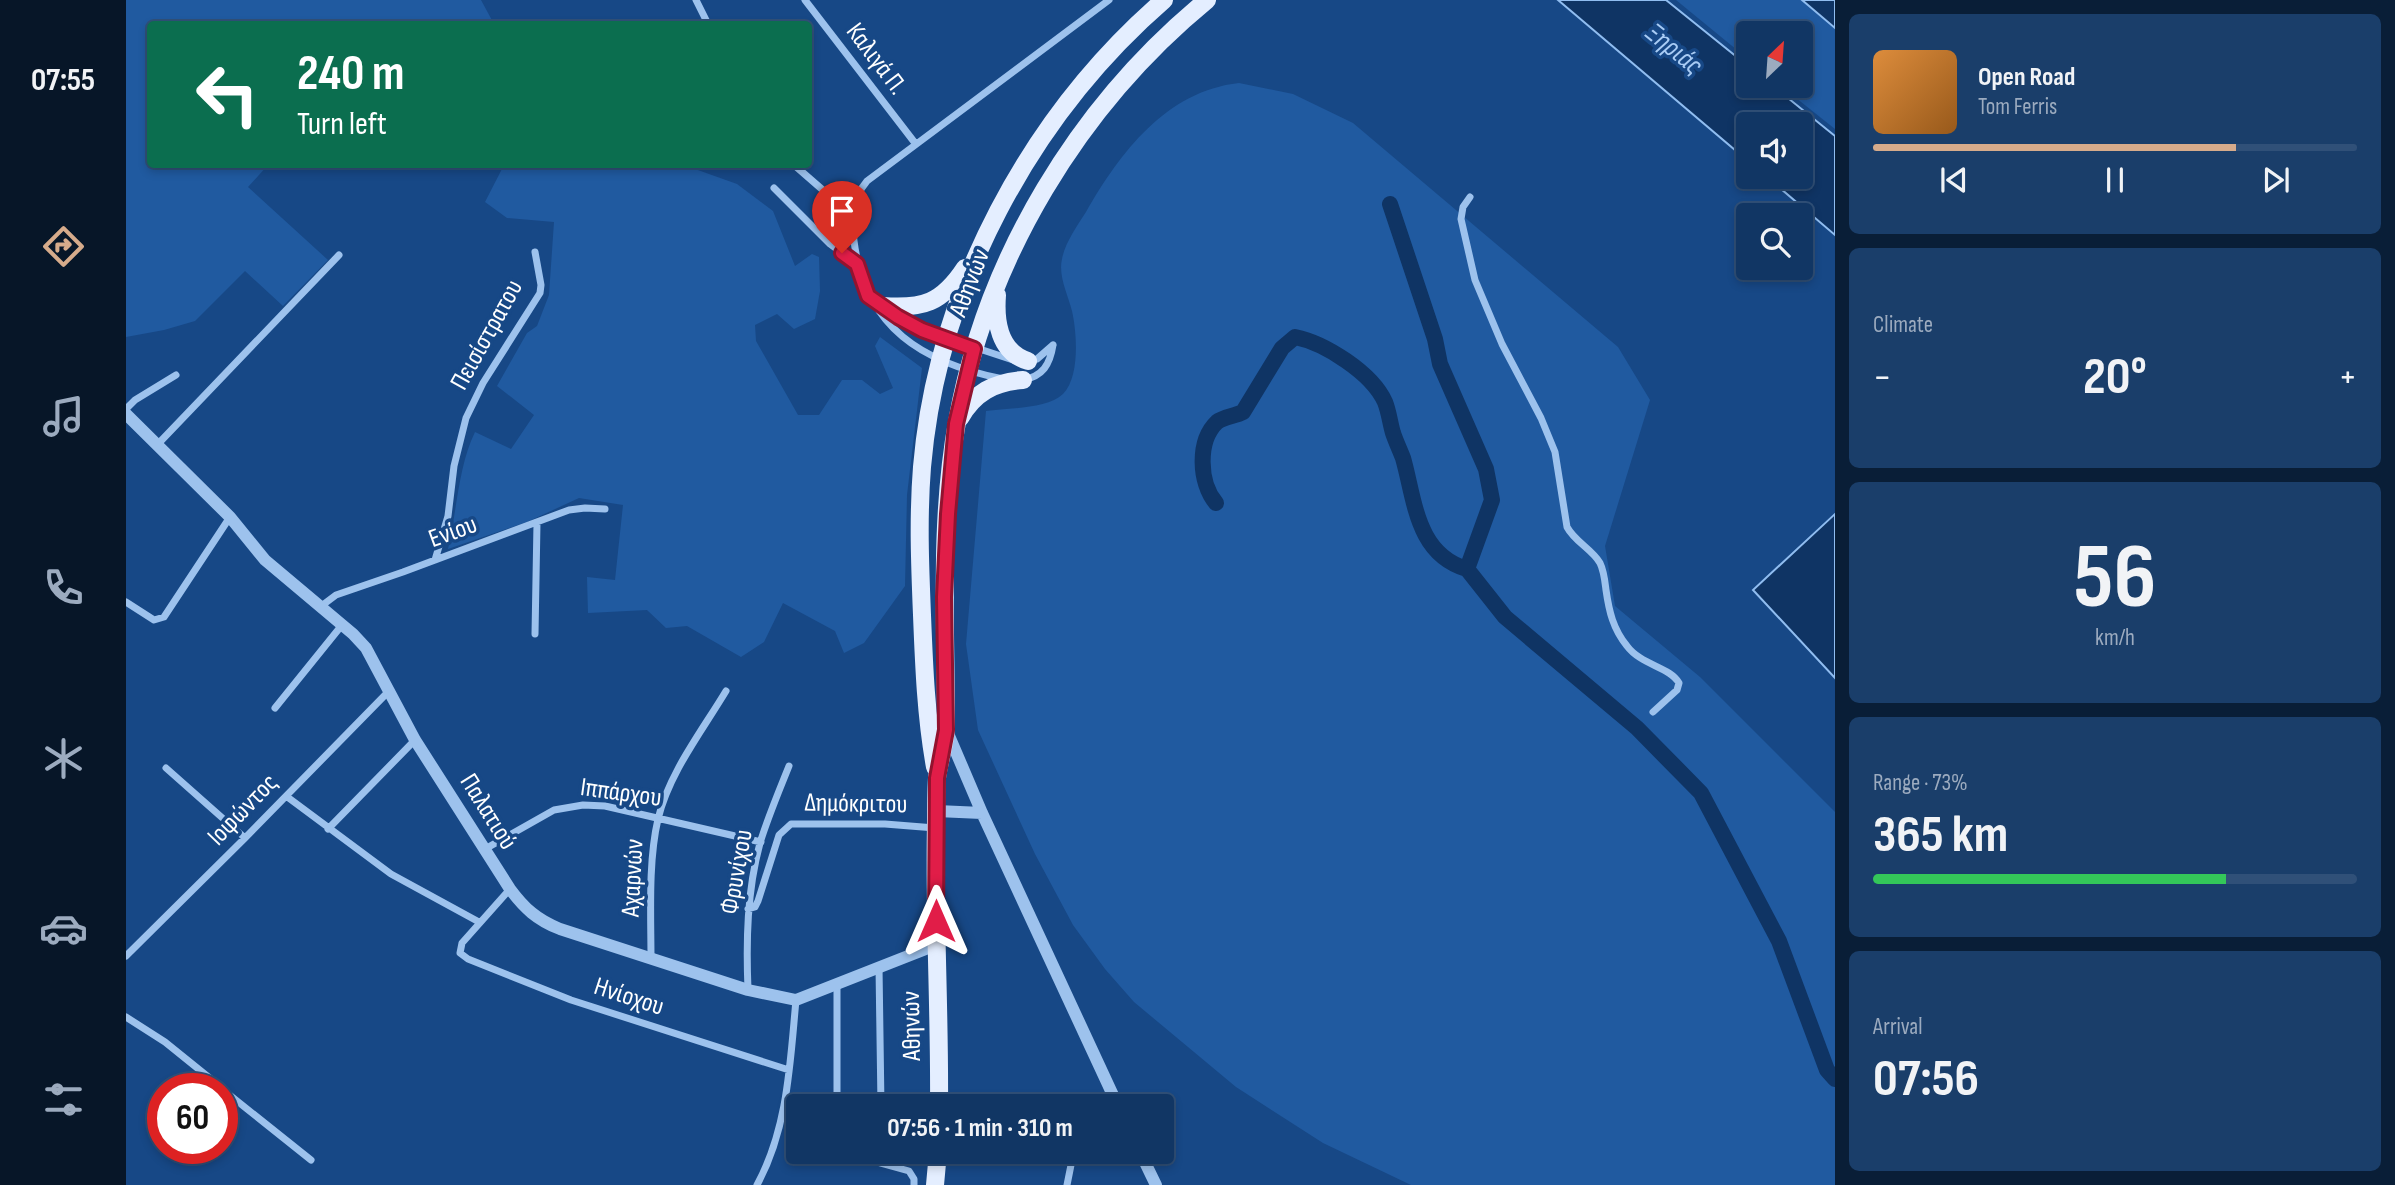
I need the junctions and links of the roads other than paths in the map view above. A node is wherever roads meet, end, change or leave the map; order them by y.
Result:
1 (696, 0) edge
2 (805, 0) edge
3 (1109, 0) edge
4 (1164, 0) edge
5 (1207, 0) edge
6 (706, 21) edge
7 (915, 144) junction
8 (798, 168) edge
9 (774, 188) dead end
10 (1470, 197) dead end
11 (853, 202) junction
12 (981, 250) junction
13 (535, 252) dead end
14 (339, 255) dead end
15 (857, 264) junction
16 (1001, 272) junction
17 (875, 301) junction
18 (946, 338) junction
19 (974, 349) junction
20 (940, 360) junction
21 (1028, 361) junction
22 (968, 369) junction
23 (176, 375) dead end
24 (1023, 380) junction
25 (126, 409) edge
26 (126, 414) edge
27 (956, 424) junction
28 (158, 444) junction
29 (605, 509) dead end
30 (230, 517) junction
31 (537, 523) junction
32 (435, 560) junction
33 (126, 602) edge
34 (319, 607) junction
35 (342, 625) junction
36 (535, 634) dead end
37 (726, 691) dead end
38 (388, 692) junction
39 (275, 708) dead end
40 (1653, 712) dead end
41 (937, 731) junction
42 (415, 740) junction
43 (789, 766) dead end
44 (166, 768) dead end
45 (286, 796) junction
46 (982, 813) junction
47 (658, 818) junction
48 (936, 820) junction
49 (328, 829) junction
50 (245, 838) junction
51 (761, 842) junction
52 (485, 849) junction
53 (510, 889) junction
54 (748, 909) junction
55 (479, 922) junction
56 (936, 945) junction
57 (126, 956) edge
58 (650, 959) junction
59 (879, 967) junction
60 (837, 984) junction
61 (748, 990) junction
62 (796, 1000) junction
63 (126, 1017) edge
64 (789, 1070) junction
65 (203, 1073) edge
66 (837, 1094) edge
67 (881, 1094) edge
68 (939, 1094) edge
69 (1112, 1094) edge
70 (238, 1102) edge
71 (311, 1160) dead end
72 (884, 1164) edge
73 (937, 1164) edge
74 (1071, 1164) edge
75 (1146, 1164) edge
76 (757, 1185) edge
77 (914, 1185) edge
78 (935, 1185) edge
79 (1067, 1185) edge
80 (1156, 1185) edge

1 - 6 street
2 - 7 street, Καλιγά Π.
3 - 7 street
4 - 12 main road, Αθηνών
5 - 16 main road, Αθηνών
7 - 11 street
8 - 11 street
9 - 15 street
10 - 40 street
11 - 15 street
12 - 17 main road
12 - 18 main road, Αθηνών
13 - 32 street, Πεισίστρατου
14 - 28 street
15 - 17 street
16 - 19 main road, Αθηνών
16 - 21 main road
17 - 18 street
17 - 20 street
18 - 19 street
18 - 20 main road, Αθηνών
19 - 21 street
19 - 22 main road, Αθηνών
20 - 22 street
20 - 41 main road, Αθηνών
21 - 24 street
22 - 24 street
22 - 27 main road, Αθηνών
23 - 25 street
24 - 27 main road
26 - 28 street, Παλατιού
27 - 41 main road, Αθηνών
28 - 30 street, Παλατιού
29 - 31 street, Ενίου
30 - 33 street
30 - 34 street, Παλατιού
31 - 32 street, Ενίου
31 - 36 street
32 - 34 street, Ενίου
34 - 35 street, Παλατιού
35 - 38 street, Παλατιού
35 - 39 street
37 - 47 street, Αχαρνών
38 - 42 street, Παλατιού
38 - 45 street, Ιοφώντος
41 - 46 street
41 - 48 main road, Αθηνών
42 - 49 street
42 - 52 street, Παλατιού
43 - 51 street, Φρυνίχου
44 - 50 street
45 - 49 street
45 - 50 street, Ιοφώντος
46 - 48 street
46 - 69 street
47 - 51 street, Ιππάρχου
47 - 52 street, Ιππάρχου
47 - 58 street, Αχαρνών
48 - 54 street, Δημόκριτου
48 - 56 main road, Αθηνών
49 - 55 street
50 - 57 street, Ιοφώντος
51 - 54 street, Φρυνίχου
52 - 53 street, Παλατιού
53 - 55 street
53 - 58 street, Παλατιού
54 - 61 street, Φρυνίχου
55 - 64 street, Ηνίοχου
56 - 59 street
56 - 68 main road, Αθηνών
58 - 61 street, Παλατιού
59 - 60 street
59 - 67 street
60 - 62 street
60 - 66 street
61 - 62 street, Παλατιού
62 - 64 street
63 - 65 street
64 - 76 street
70 - 71 street
72 - 77 street
73 - 78 main road
74 - 79 street
75 - 80 street

